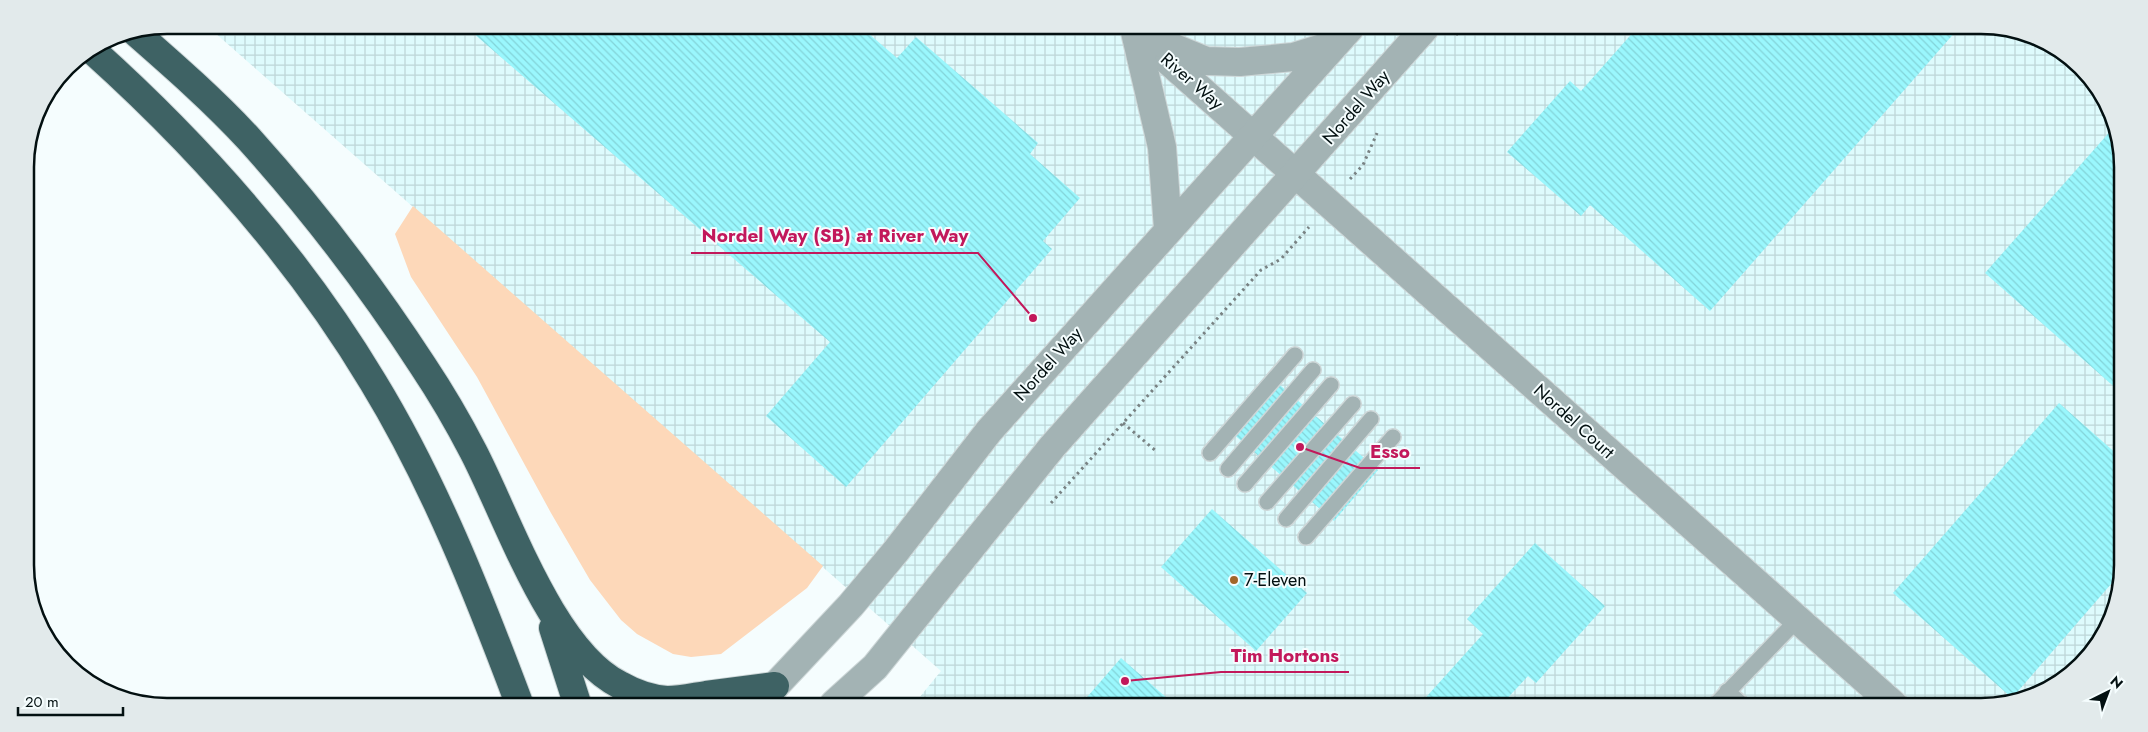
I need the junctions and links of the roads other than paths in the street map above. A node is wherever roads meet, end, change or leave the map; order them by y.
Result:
1 (1133, 34) edge
2 (1137, 34) edge
3 (1142, 34) edge
4 (1420, 34) edge
5 (140, 36) edge
6 (1343, 36) edge
7 (96, 54) edge
8 (1253, 136) junction
9 (1297, 174) junction
10 (1168, 230) junction
11 (1295, 355) dead end
12 (1313, 370) dead end
13 (1331, 386) dead end
14 (1353, 404) dead end
15 (1371, 420) dead end
16 (1393, 437) dead end
17 (1210, 453) dead end
18 (1228, 469) dead end
19 (1245, 484) dead end
20 (1267, 502) dead end
21 (1286, 519) dead end
22 (1306, 537) dead end
23 (544, 599) junction
24 (1797, 620) junction
25 (492, 632) junction
26 (874, 667) junction
27 (774, 686) junction
28 (1727, 691) junction
29 (499, 698) edge
30 (516, 698) edge
31 (575, 698) edge
32 (664, 698) edge
33 (686, 698) edge
34 (759, 698) edge
35 (840, 698) edge
36 (852, 698) edge
37 (1721, 698) edge
38 (1735, 698) edge
39 (1886, 698) edge

1 - 10 street
2 - 8 street, River Way
3 - 6 street
4 - 9 street, Nordel Way
5 - 23 highway
6 - 8 street, Nordel Way
7 - 25 highway
8 - 9 street, Nordel Court
8 - 10 street, Nordel Way
9 - 24 street, Nordel Court
9 - 26 street, Nordel Way
10 - 27 street, Nordel Way
11 - 17 lane
12 - 18 lane
13 - 19 lane
14 - 20 lane
15 - 21 lane
16 - 22 lane
23 - 31 highway
23 - 32 highway
24 - 28 lane
24 - 39 street, Nordel Court
25 - 29 highway
25 - 30 highway
26 - 35 street, Nordel Way
26 - 36 street
27 - 33 highway
27 - 34 street, Nordel Way
28 - 37 lane
28 - 38 lane

